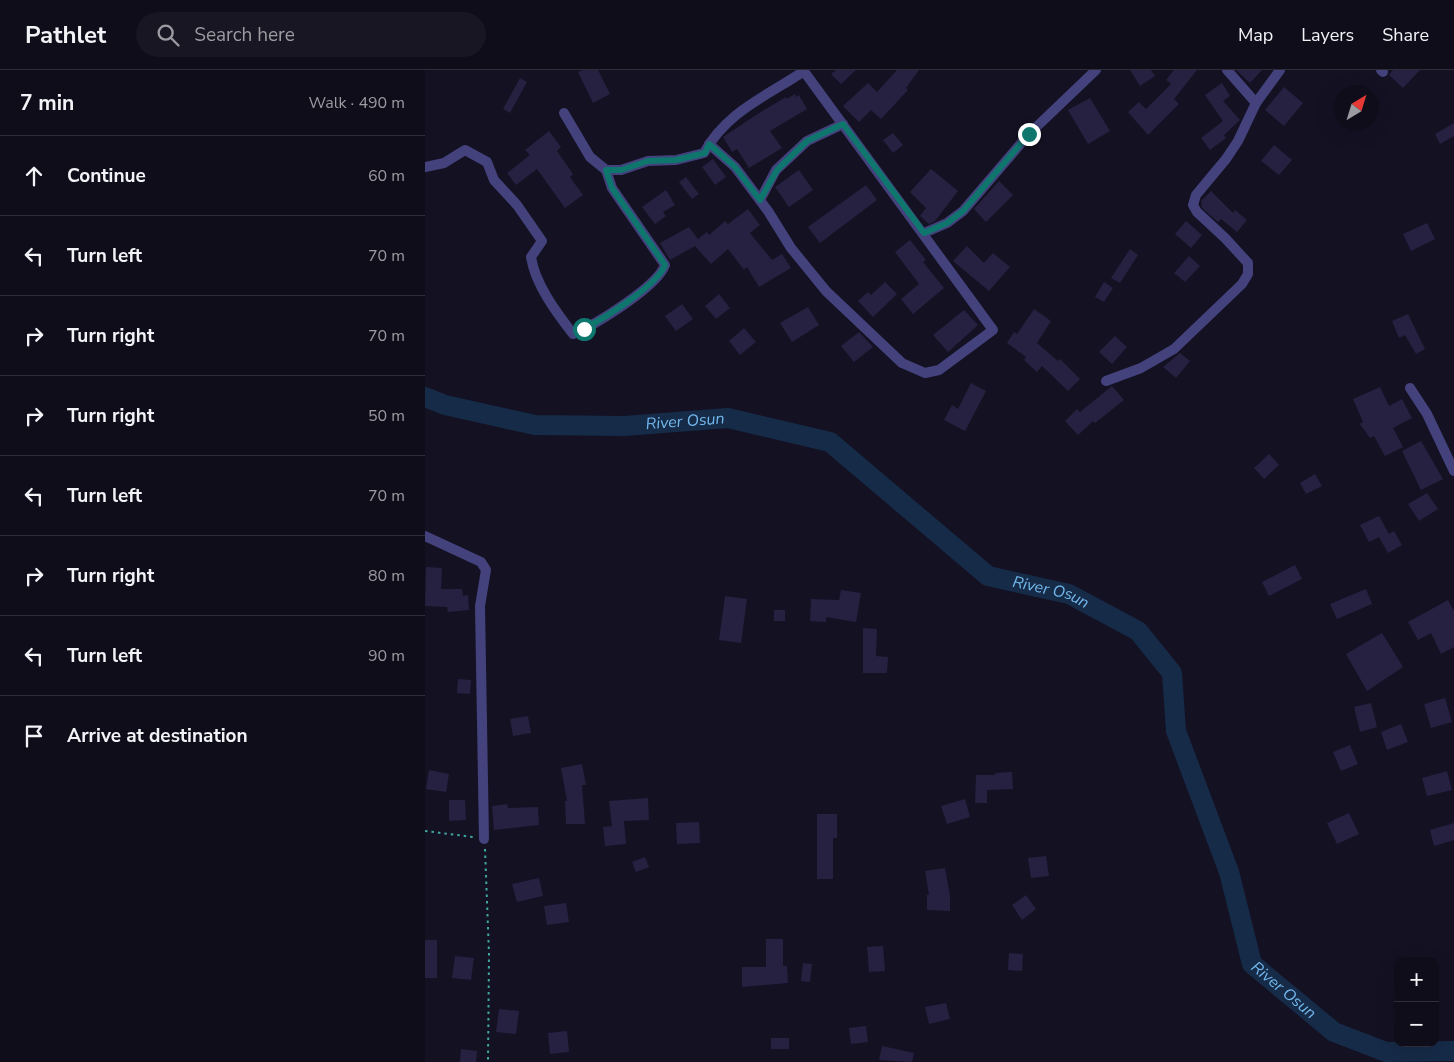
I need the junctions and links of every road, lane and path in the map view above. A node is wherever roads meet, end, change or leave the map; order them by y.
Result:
1 (1096, 70) edge
2 (1227, 70) edge
3 (1280, 70) edge
4 (804, 71) edge
5 (1256, 103) junction
6 (564, 113) dead end
7 (843, 124) junction
8 (709, 144) junction
9 (425, 167) edge
10 (606, 170) junction
11 (760, 200) junction
12 (924, 233) junction
13 (1106, 380) dead end
14 (1410, 388) dead end
15 (1454, 471) edge
16 (425, 536) edge
17 (425, 831) edge
18 (484, 839) junction
19 (488, 1062) edge

1 - 12 street
2 - 5 street
3 - 5 street
4 - 7 street
4 - 8 street
5 - 13 street
6 - 10 street
7 - 11 street
7 - 12 street
8 - 10 street
8 - 11 street
9 - 10 street
11 - 12 street
14 - 15 street
16 - 18 street
17 - 18 path
18 - 19 path

